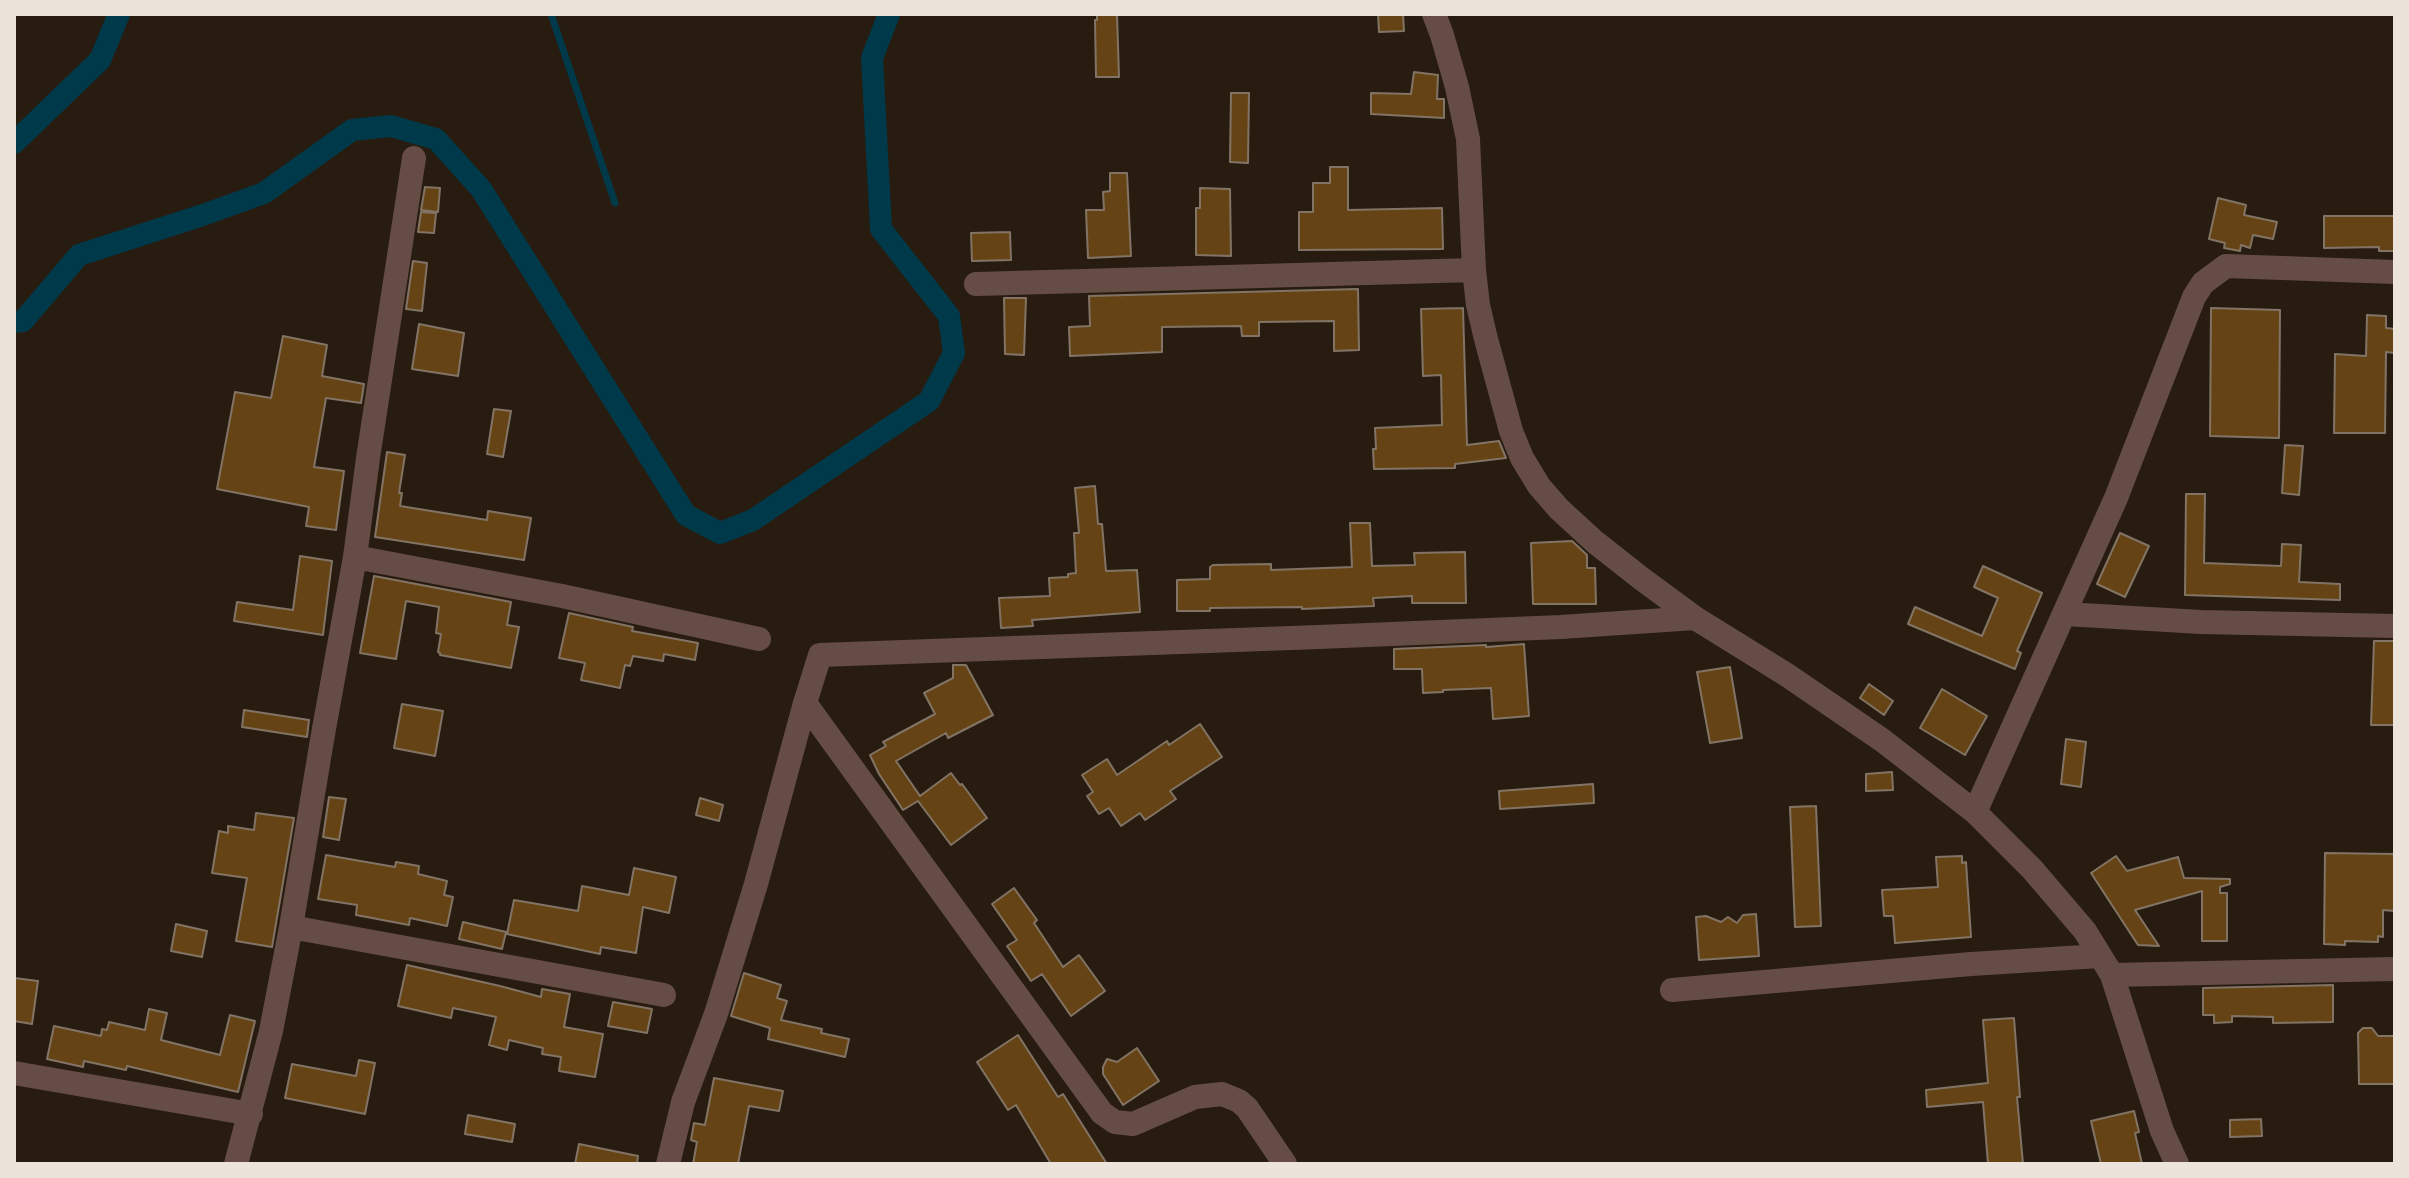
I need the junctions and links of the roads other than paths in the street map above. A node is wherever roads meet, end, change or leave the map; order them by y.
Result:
1 (1434, 14) edge
2 (414, 158) dead end
3 (1474, 270) junction
4 (2395, 272) edge
5 (976, 284) dead end
6 (355, 557) junction
7 (2065, 614) junction
8 (1695, 618) junction
9 (2395, 626) edge
10 (759, 639) dead end
11 (805, 703) junction
12 (1975, 812) junction
13 (291, 927) junction
14 (2106, 965) junction
15 (2395, 969) edge
16 (1672, 990) dead end
17 (664, 995) dead end
18 (14, 1073) edge
19 (251, 1114) junction
20 (236, 1164) edge
21 (668, 1164) edge
22 (1285, 1164) edge
23 (2177, 1164) edge

1 - 3 street
2 - 6 street
3 - 5 street
3 - 8 street
4 - 7 street
6 - 10 street
6 - 13 street
7 - 9 street
7 - 12 street
8 - 11 street
8 - 12 street
11 - 21 street
11 - 22 street
12 - 14 street
13 - 17 street
13 - 19 street
14 - 15 street
14 - 16 street
14 - 23 street
18 - 19 street
19 - 20 street

